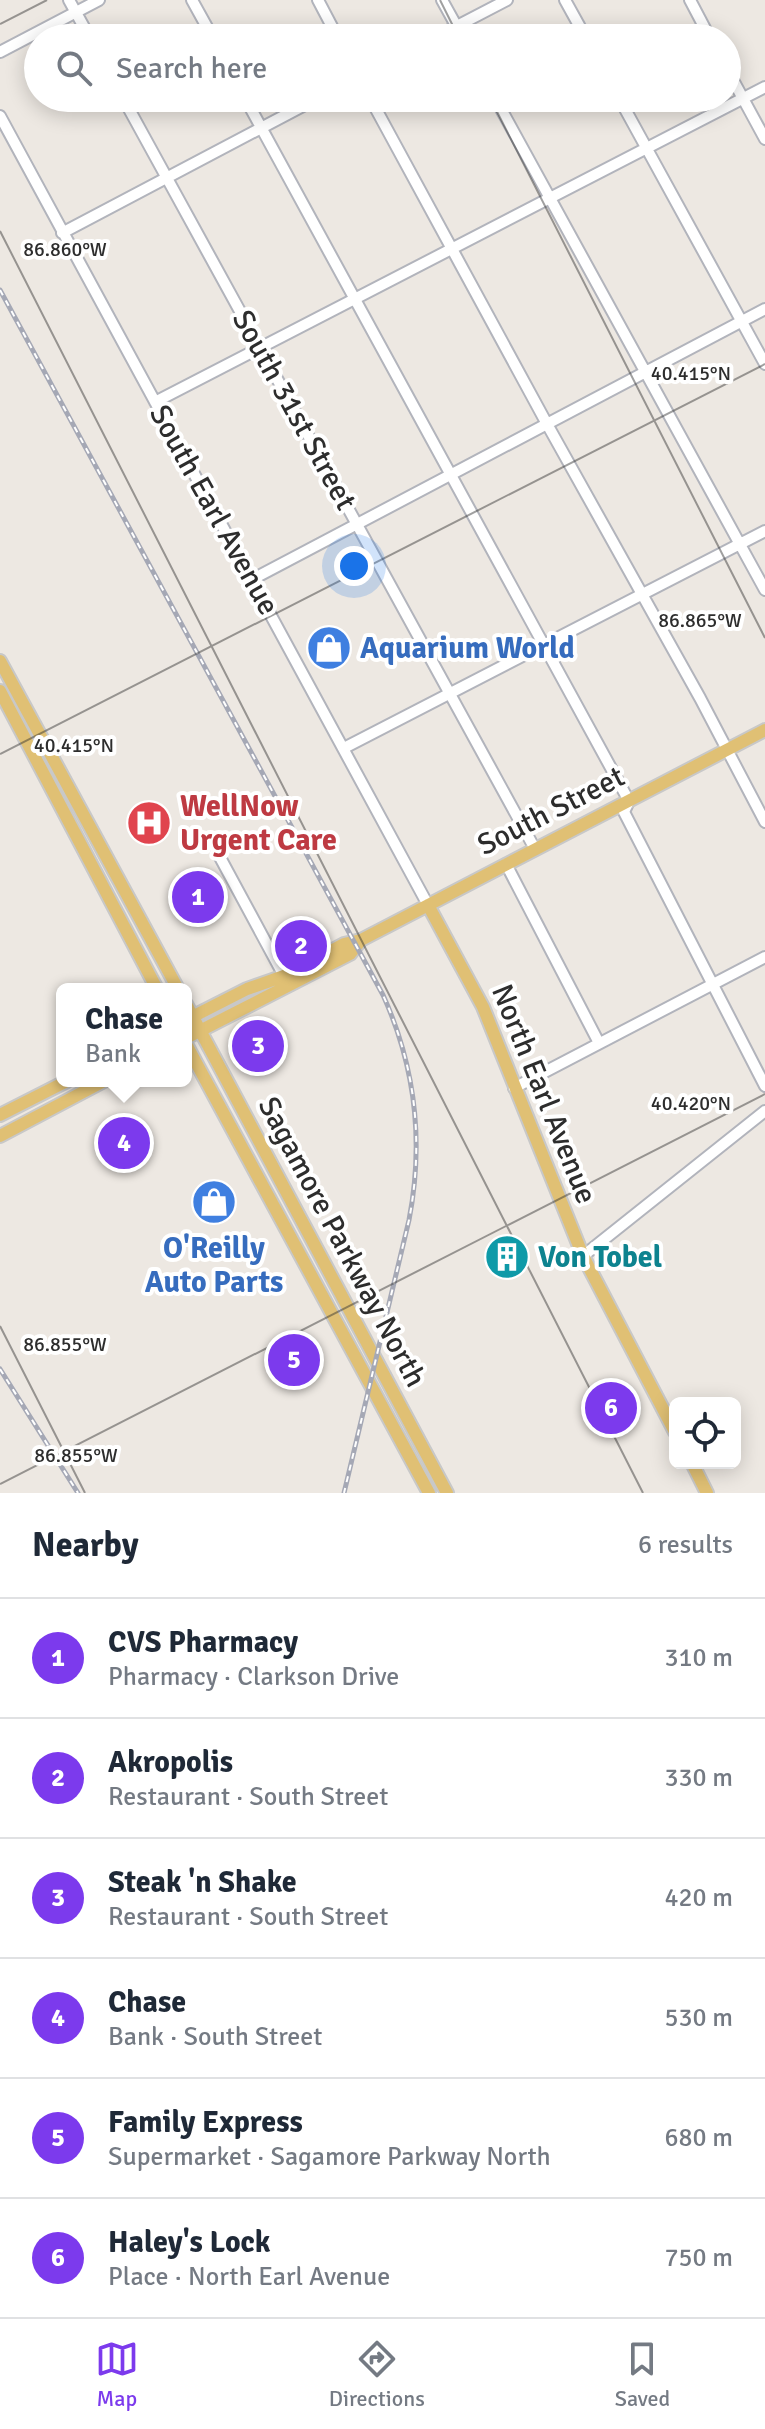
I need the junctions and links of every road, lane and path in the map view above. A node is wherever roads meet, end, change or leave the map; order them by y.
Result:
1 (69, 0) edge
2 (99, 0) edge
3 (192, 0) edge
4 (318, 0) edge
5 (442, 0) edge
6 (507, 0) edge
7 (565, 0) edge
8 (690, 0) edge
9 (76, 12) junction
10 (53, 24) edge
11 (82, 24) edge
12 (205, 24) edge
13 (331, 24) edge
14 (456, 24) edge
15 (461, 24) edge
16 (578, 24) edge
17 (703, 24) edge
18 (24, 39) edge
19 (0, 52) edge
20 (765, 87) edge
21 (741, 95) edge
22 (743, 99) junction
23 (131, 112) edge
24 (252, 112) edge
25 (291, 112) edge
26 (378, 112) edge
27 (503, 112) edge
28 (627, 112) edge
29 (717, 112) edge
30 (0, 116) edge
31 (261, 128) junction
32 (765, 139) edge
33 (646, 148) junction
34 (166, 177) junction
35 (549, 198) junction
36 (62, 233) junction
37 (452, 248) junction
38 (354, 299) junction
39 (765, 309) edge
40 (742, 322) junction
41 (260, 348) junction
42 (765, 364) edge
43 (646, 372) junction
44 (155, 402) junction
45 (547, 424) junction
46 (450, 475) junction
47 (356, 525) junction
48 (765, 531) edge
49 (740, 544) junction
50 (251, 580) junction
51 (765, 590) edge
52 (643, 594) junction
53 (545, 645) junction
54 (0, 661) edge
55 (0, 691) edge
56 (449, 694) junction
57 (765, 730) edge
58 (344, 748) junction
59 (727, 749) junction
60 (629, 801) junction
61 (765, 822) edge
62 (215, 848) dead end
63 (535, 849) junction
64 (506, 864) junction
65 (428, 905) junction
66 (361, 940) junction
67 (765, 957) edge
68 (284, 976) junction
69 (154, 983) edge
70 (175, 983) edge
71 (713, 985) junction
72 (192, 1016) edge
73 (192, 1022) edge
74 (200, 1031) junction
75 (192, 1037) edge
76 (599, 1043) junction
77 (192, 1052) edge
78 (765, 1086) edge
79 (56, 1087) edge
80 (93, 1087) edge
81 (514, 1088) junction
82 (765, 1111) edge
83 (0, 1115) edge
84 (0, 1136) edge
85 (583, 1256) junction
86 (669, 1421) edge
87 (695, 1469) edge
88 (429, 1493) edge
89 (447, 1493) edge
90 (707, 1493) edge

1 - 9 street
2 - 9 street
3 - 12 street
4 - 13 street
5 - 14 street
6 - 15 street
7 - 16 street
8 - 17 street
9 - 10 street
9 - 11 street
18 - 19 street
20 - 22 street
21 - 22 street
22 - 32 street
23 - 34 street, South 31st Street
24 - 31 street
25 - 31 street
26 - 37 street
27 - 35 street
28 - 33 street
29 - 33 street
30 - 36 street, South Earl Avenue
31 - 34 street
31 - 38 street
33 - 35 street
33 - 40 street
34 - 36 street
34 - 41 street, South 31st Street
35 - 37 street
35 - 43 street
36 - 44 street, South Earl Avenue
37 - 38 street
37 - 45 street
38 - 41 street
38 - 46 street
39 - 40 street
40 - 42 street
40 - 43 street
41 - 44 street
41 - 47 street, South 31st Street
43 - 45 street
43 - 49 street
44 - 50 street, South Earl Avenue
45 - 46 street
45 - 52 street
46 - 47 street
46 - 53 street
47 - 50 street
47 - 56 street, South 31st Street
48 - 49 street
49 - 51 street
49 - 52 street
50 - 58 street, South Earl Avenue
52 - 53 street
52 - 59 street
53 - 56 street
53 - 60 street
54 - 70 main road
55 - 69 main road
56 - 58 street
56 - 63 street, South 31st Street
57 - 59 main road, South Street
58 - 65 street, South Earl Avenue
59 - 60 main road, South Street
59 - 61 street
60 - 63 main road, South Street
60 - 71 street
62 - 68 street
63 - 64 main road, South Street
64 - 65 main road, South Street
64 - 76 street
65 - 66 main road, South Street
65 - 81 main road, North Earl Avenue
66 - 68 main road, South Street
66 - 74 main road, South Street
67 - 71 street
68 - 72 main road, South Street
71 - 76 street
71 - 78 street
73 - 74 main road, Sagamore Parkway North
74 - 75 main road, South Street
74 - 89 main road, Sagamore Parkway North
76 - 81 street
77 - 88 main road, Sagamore Parkway North
79 - 83 main road
80 - 84 main road
81 - 85 main road, North Earl Avenue
82 - 85 street
85 - 86 main road, North Earl Avenue
87 - 90 main road

